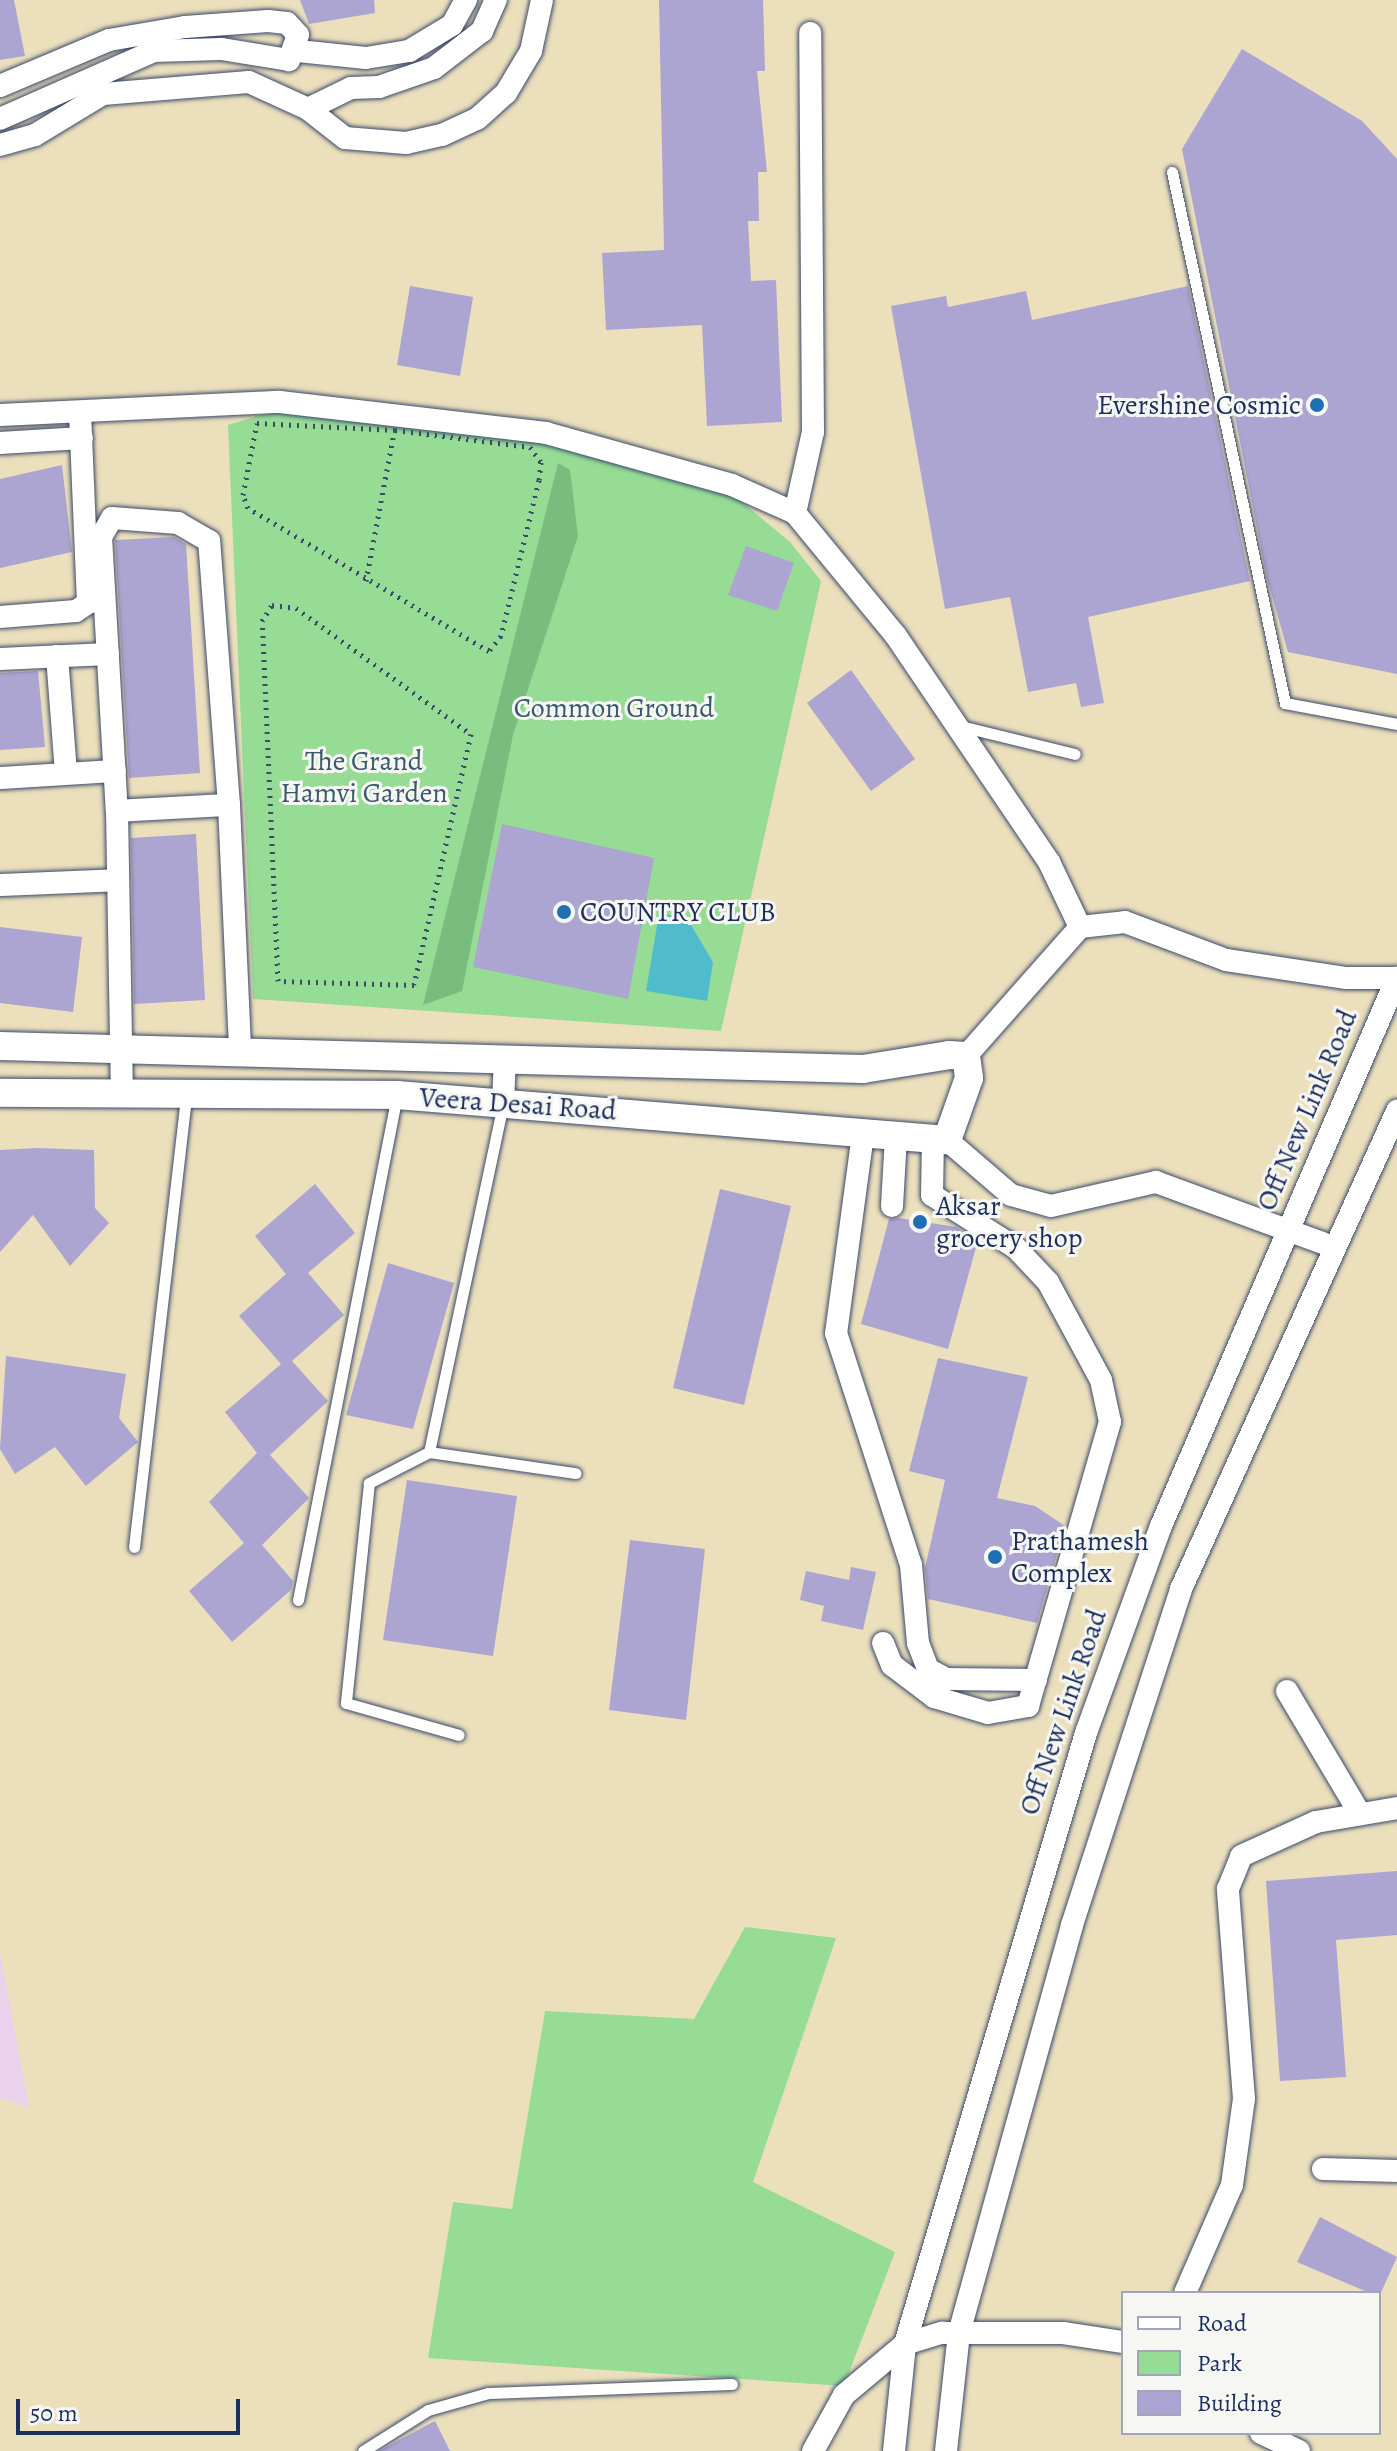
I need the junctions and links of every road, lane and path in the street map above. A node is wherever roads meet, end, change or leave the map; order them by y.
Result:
1 (466, 0) edge
2 (496, 0) edge
3 (542, 0) edge
4 (810, 33) dead end
5 (298, 51) junction
6 (0, 86) edge
7 (308, 109) junction
8 (0, 119) edge
9 (0, 145) edge
10 (1172, 172) dead end
11 (80, 412) junction
12 (0, 415) edge
13 (395, 430) junction
14 (82, 438) junction
15 (0, 443) edge
16 (795, 513) junction
17 (366, 581) junction
18 (0, 617) edge
19 (108, 654) junction
20 (57, 656) junction
21 (0, 659) edge
22 (1397, 724) edge
23 (956, 725) junction
24 (471, 734) joint
25 (1075, 754) dead end
26 (115, 771) junction
27 (66, 773) junction
28 (0, 778) edge
29 (229, 805) junction
30 (117, 811) junction
31 (117, 880) junction
32 (0, 885) edge
33 (1080, 927) junction
34 (1397, 978) edge
35 (0, 1046) edge
36 (122, 1047) junction
37 (240, 1051) junction
38 (966, 1056) junction
39 (505, 1058) junction
40 (187, 1091) junction
41 (0, 1093) edge
42 (122, 1093) junction
43 (397, 1095) junction
44 (503, 1103) junction
45 (1397, 1111) edge
46 (863, 1134) junction
47 (896, 1137) junction
48 (940, 1140) junction
49 (892, 1206) dead end
50 (1289, 1229) junction
51 (1334, 1247) junction
52 (429, 1452) junction
53 (575, 1473) dead end
54 (134, 1547) dead end
55 (298, 1600) dead end
56 (883, 1643) dead end
57 (1036, 1680) junction
58 (1287, 1691) dead end
59 (459, 1735) dead end
60 (1397, 1808) edge
61 (1360, 1814) junction
62 (1323, 2169) dead end
63 (1397, 2171) edge
64 (1186, 2291) edge
65 (959, 2333) junction
66 (1121, 2342) edge
67 (905, 2344) junction
68 (732, 2384) dead end
69 (1265, 2435) edge
70 (363, 2451) edge
71 (813, 2451) edge
72 (894, 2451) edge
73 (946, 2451) edge
74 (1299, 2451) edge

1 - 5 street
2 - 7 street
3 - 7 street
4 - 16 street
5 - 6 street
5 - 8 street
7 - 9 street
10 - 22 lane
11 - 12 street
11 - 14 street
11 - 16 street
13 - 17 path
13 - 17 path
13 - 17 path
14 - 15 street
14 - 18 street
16 - 23 street
19 - 20 street
19 - 26 street
19 - 29 street
20 - 21 street
20 - 27 street
23 - 25 lane
23 - 33 street
24 - 24 path
26 - 27 street
26 - 30 street
27 - 28 street
29 - 30 street
29 - 37 street
30 - 31 street
31 - 32 street
31 - 36 street
33 - 34 street
33 - 38 street
34 - 50 street, Off New Link Road
35 - 36 street
36 - 37 street
36 - 42 street
37 - 39 street
38 - 39 street
38 - 48 street
39 - 44 street
40 - 42 street, Veera Desai Road
40 - 43 street, Veera Desai Road
40 - 54 lane
41 - 42 street, Veera Desai Road
43 - 44 street, Veera Desai Road
43 - 55 lane
44 - 46 street, Veera Desai Road
44 - 52 lane
45 - 51 street
46 - 47 street, Veera Desai Road
46 - 57 street
47 - 48 street, Veera Desai Road
47 - 49 street
48 - 50 street
48 - 57 street
50 - 51 street
50 - 67 street, Off New Link Road
51 - 65 street
52 - 53 lane
52 - 59 lane
56 - 57 street
58 - 61 street
60 - 61 street
61 - 64 street
62 - 63 street
65 - 66 street
65 - 67 street
65 - 73 street
67 - 71 street
67 - 72 street, Off New Link Road
68 - 70 lane
69 - 74 street

